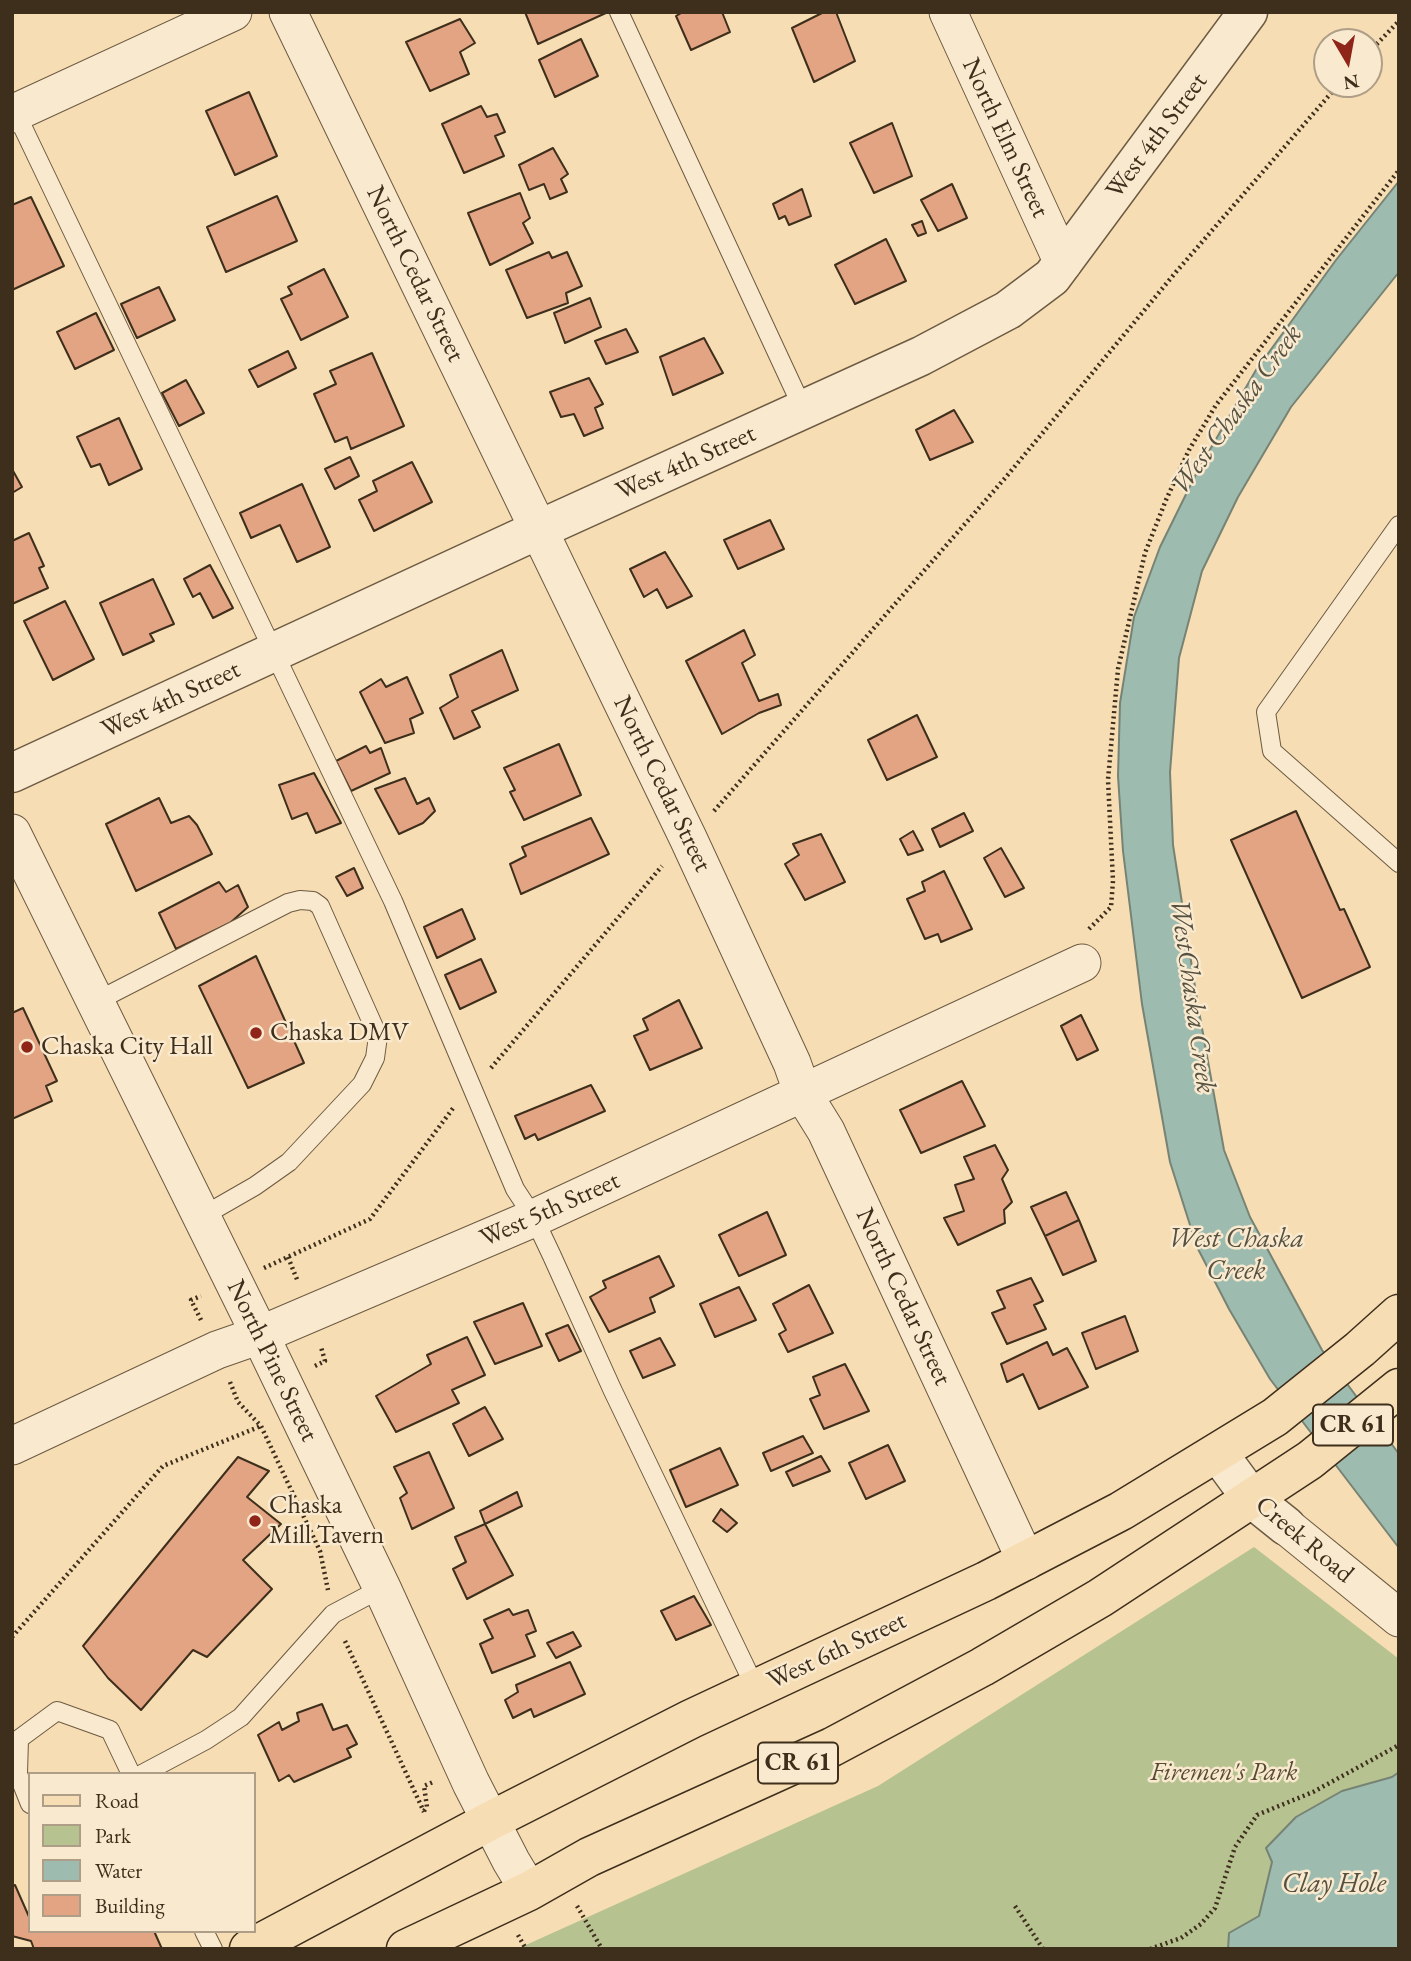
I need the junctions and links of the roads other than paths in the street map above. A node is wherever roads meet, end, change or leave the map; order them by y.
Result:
1 (233, 12) edge
2 (288, 12) edge
3 (619, 12) edge
4 (948, 12) edge
5 (1248, 12) edge
6 (13, 110) edge
7 (1062, 263) junction
8 (804, 411) junction
9 (1399, 525) edge
10 (540, 529) junction
11 (275, 651) junction
12 (12, 773) edge
13 (12, 832) edge
14 (1399, 863) edge
15 (1082, 948) road end
16 (95, 1002) junction
17 (803, 1094) junction
18 (201, 1217) junction
19 (534, 1218) junction
20 (1399, 1314) edge
21 (260, 1335) junction
22 (1398, 1389) edge
23 (12, 1446) edge
24 (1218, 1453) junction
25 (1251, 1497) junction
26 (1286, 1526) joint
27 (1026, 1561) junction
28 (382, 1588) junction
29 (1399, 1618) edge
30 (756, 1689) junction
31 (130, 1772) edge
32 (146, 1772) edge
33 (28, 1799) edge
34 (490, 1821) junction
35 (529, 1891) junction
36 (205, 1933) edge
37 (213, 1949) edge
38 (249, 1949) edge
39 (406, 1949) edge

1 - 6 street
2 - 10 street, North Cedar Street
3 - 8 lane
4 - 7 street, North Elm Street
5 - 7 street, West 4th Street
6 - 11 lane
7 - 8 street, West 4th Street
8 - 10 street, West 4th Street
9 - 14 lane
10 - 11 street, West 4th Street
10 - 17 street, North Cedar Street
11 - 12 street, West 4th Street
11 - 19 lane
13 - 16 street, North Pine Street
15 - 17 street, West 5th Street
16 - 18 street, North Pine Street
16 - 18 lane
17 - 19 street, West 5th Street
17 - 27 street, North Cedar Street
18 - 21 street, North Pine Street
19 - 21 street, West 5th Street
19 - 30 lane
20 - 24 main road, West 6th Street / CR 61
21 - 23 street, West 5th Street
21 - 28 street, North Pine Street
22 - 25 main road, CR 61
24 - 25 street, Creek Road
24 - 27 main road, West 6th Street / CR 61
25 - 26 street, Creek Road
25 - 35 main road, CR 61
26 - 29 street, Creek Road
27 - 30 main road, West 6th Street / CR 61
28 - 32 lane
28 - 34 street, North Pine Street
30 - 34 main road, West 6th Street / CR 61
31 - 33 lane
34 - 35 street, North Pine Street
34 - 38 main road, West 6th Street / CR 61
35 - 39 main road, CR 61
36 - 37 lane

